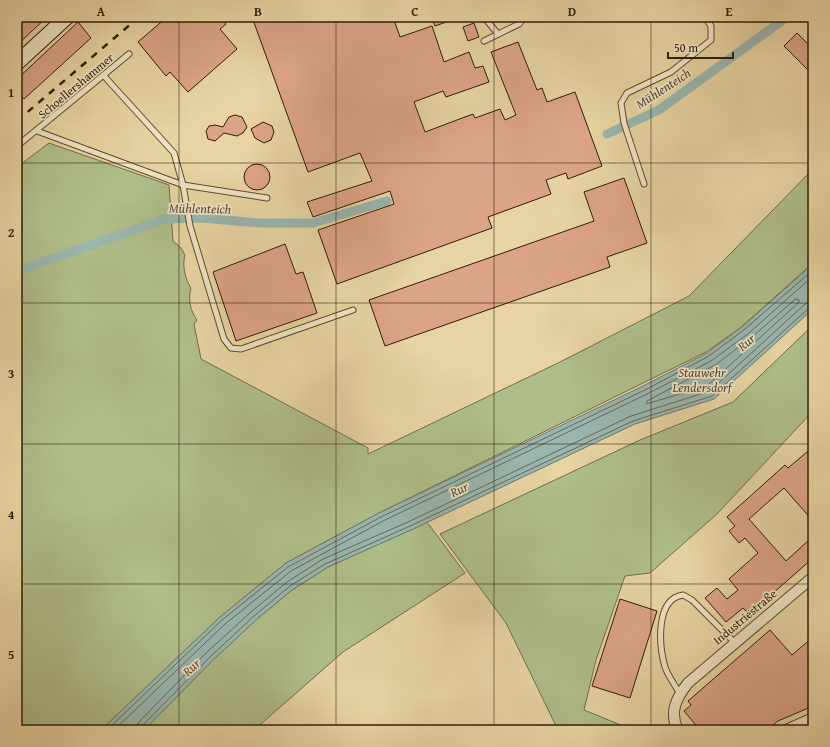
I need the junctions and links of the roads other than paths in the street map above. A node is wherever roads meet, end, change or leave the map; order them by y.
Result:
1 (67, 17) edge
2 (484, 17) edge
3 (525, 17) edge
4 (705, 17) edge
5 (498, 34) junction
6 (484, 41) dead end
7 (129, 54) dead end
8 (17, 63) edge
9 (104, 76) junction
10 (37, 132) junction
11 (17, 146) edge
12 (183, 184) junction
13 (644, 184) dead end
14 (267, 198) dead end
15 (353, 310) dead end
16 (813, 577) edge
17 (735, 643) junction
18 (680, 694) junction
19 (813, 718) edge
20 (678, 730) edge
21 (786, 730) edge

1 - 8 main road
2 - 5 lane
3 - 5 lane
4 - 13 lane
5 - 6 lane
7 - 9 lane, Schoellershammer
9 - 10 lane, Schoellershammer
9 - 12 lane
10 - 11 lane, Schoellershammer
10 - 12 lane
12 - 14 lane
12 - 15 lane
16 - 17 street, Industriestraße
17 - 18 street, Industriestraße
17 - 18 lane
18 - 20 street
19 - 21 street

